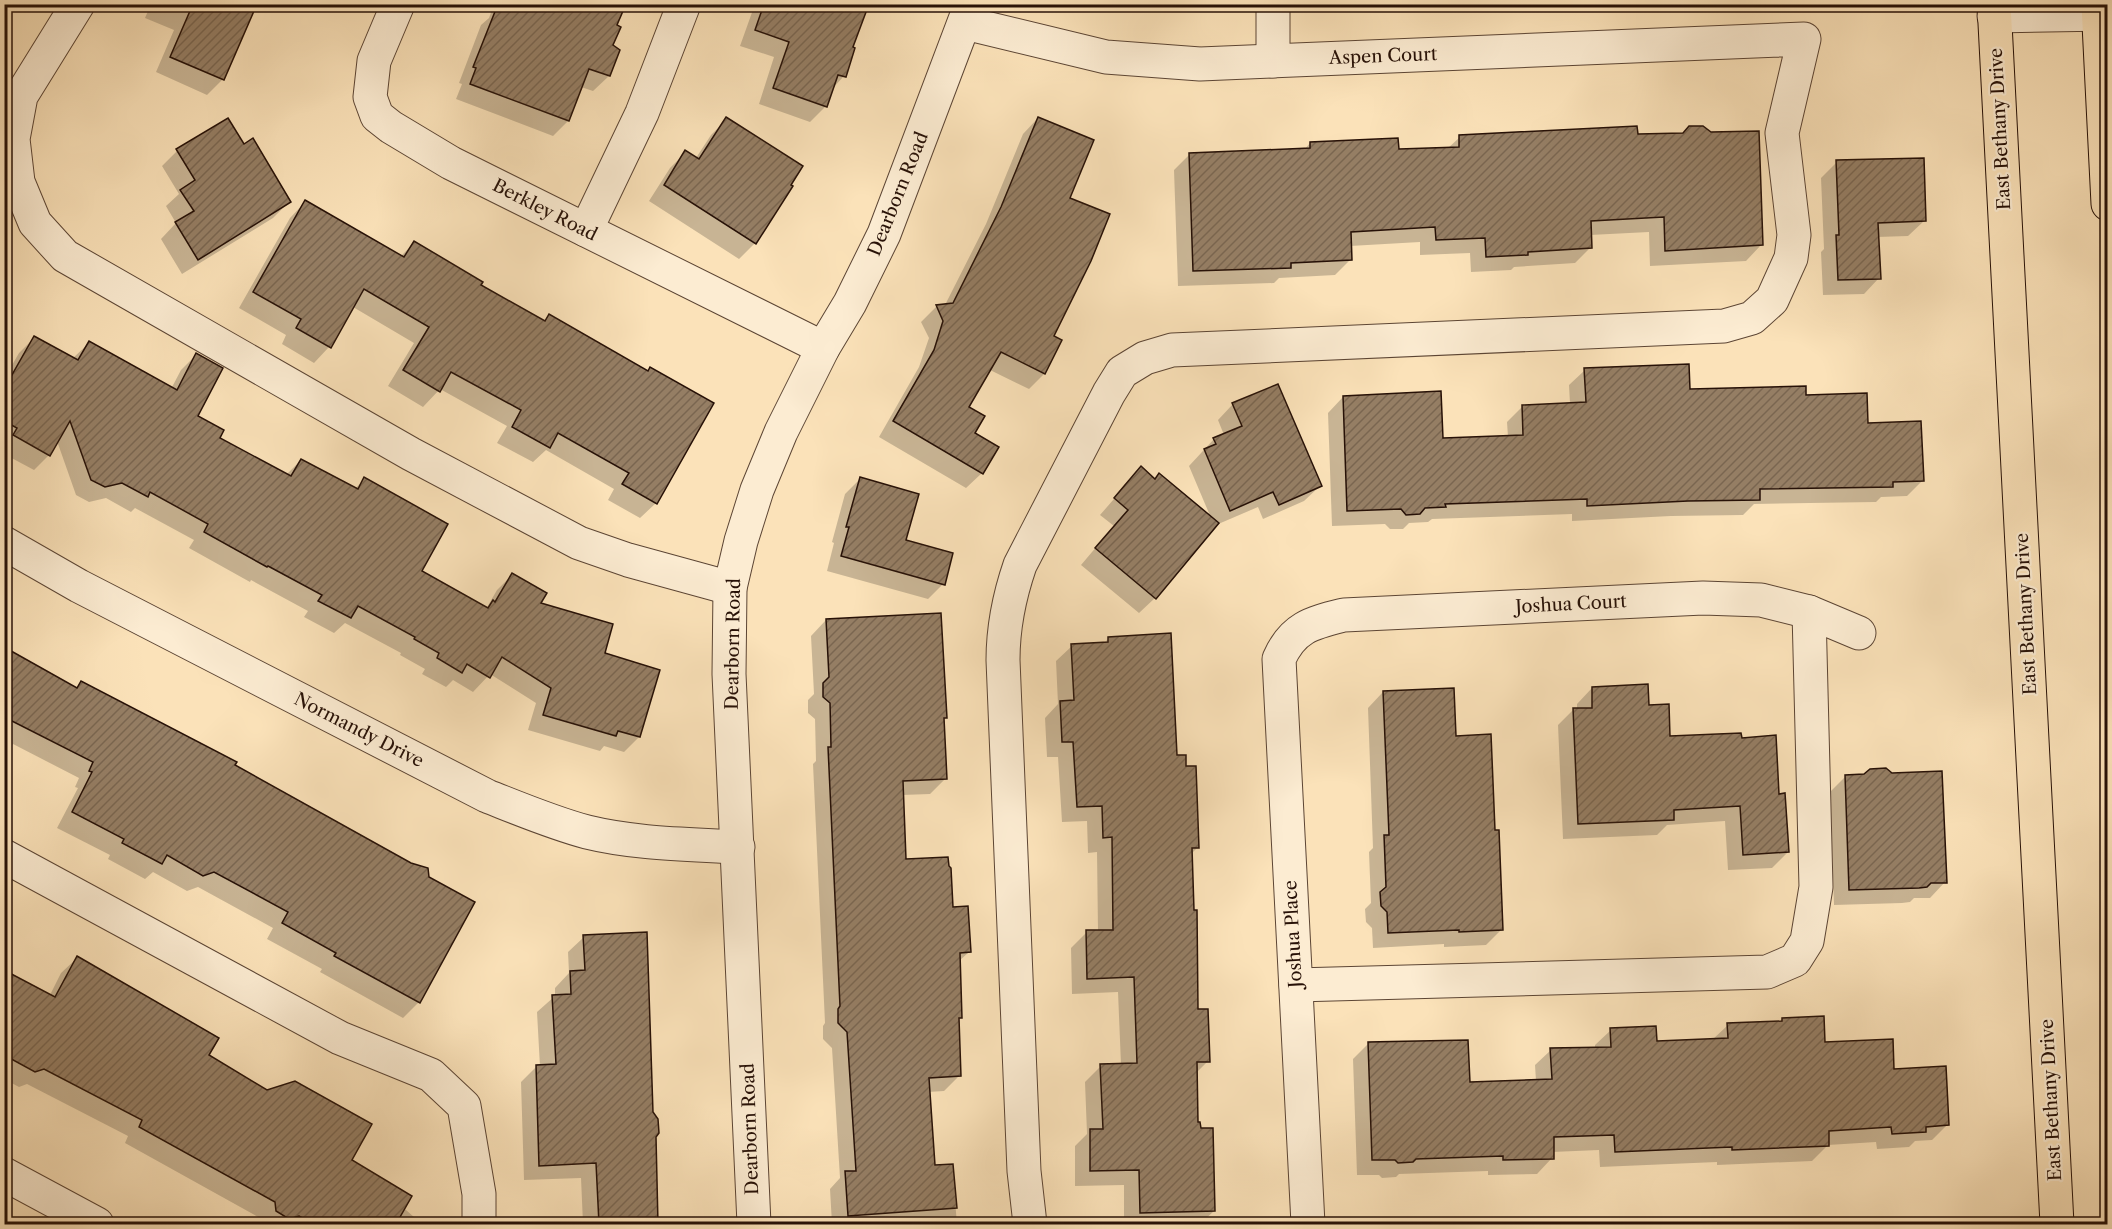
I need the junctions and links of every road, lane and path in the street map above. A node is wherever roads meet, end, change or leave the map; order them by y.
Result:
1 (78, 4) edge
2 (398, 4) edge
3 (684, 4) edge
4 (1273, 4) edge
5 (1994, 10) edge
6 (2101, 11) edge
7 (968, 14) edge
8 (1273, 61) junction
9 (2108, 204) edge
10 (586, 230) junction
11 (823, 348) junction
12 (4, 543) edge
13 (730, 588) junction
14 (1809, 612) junction
15 (1859, 633) dead end
16 (1285, 644) joint
17 (738, 847) junction
18 (4, 856) edge
19 (1296, 985) junction
20 (4, 1174) edge
21 (97, 1224) edge
22 (479, 1224) edge
23 (754, 1224) edge
24 (1030, 1224) edge
25 (1308, 1224) edge
26 (2056, 1224) edge

1 - 13 street
2 - 10 street, Berkley Road
3 - 10 street
4 - 8 street
5 - 6 street
5 - 26 main road, East Bethany Drive
6 - 9 main road
7 - 8 street, Aspen Court
7 - 11 street, Dearborn Road
8 - 24 street, Aspen Court
10 - 11 street, Berkley Road
11 - 13 street, Dearborn Road
12 - 17 street, Normandy Drive
13 - 17 street, Dearborn Road
14 - 15 street, Joshua Court
14 - 16 street, Joshua Court
14 - 19 street
16 - 19 street, Joshua Place
17 - 23 street, Dearborn Road
18 - 22 street
19 - 25 street, Joshua Place
20 - 21 street

